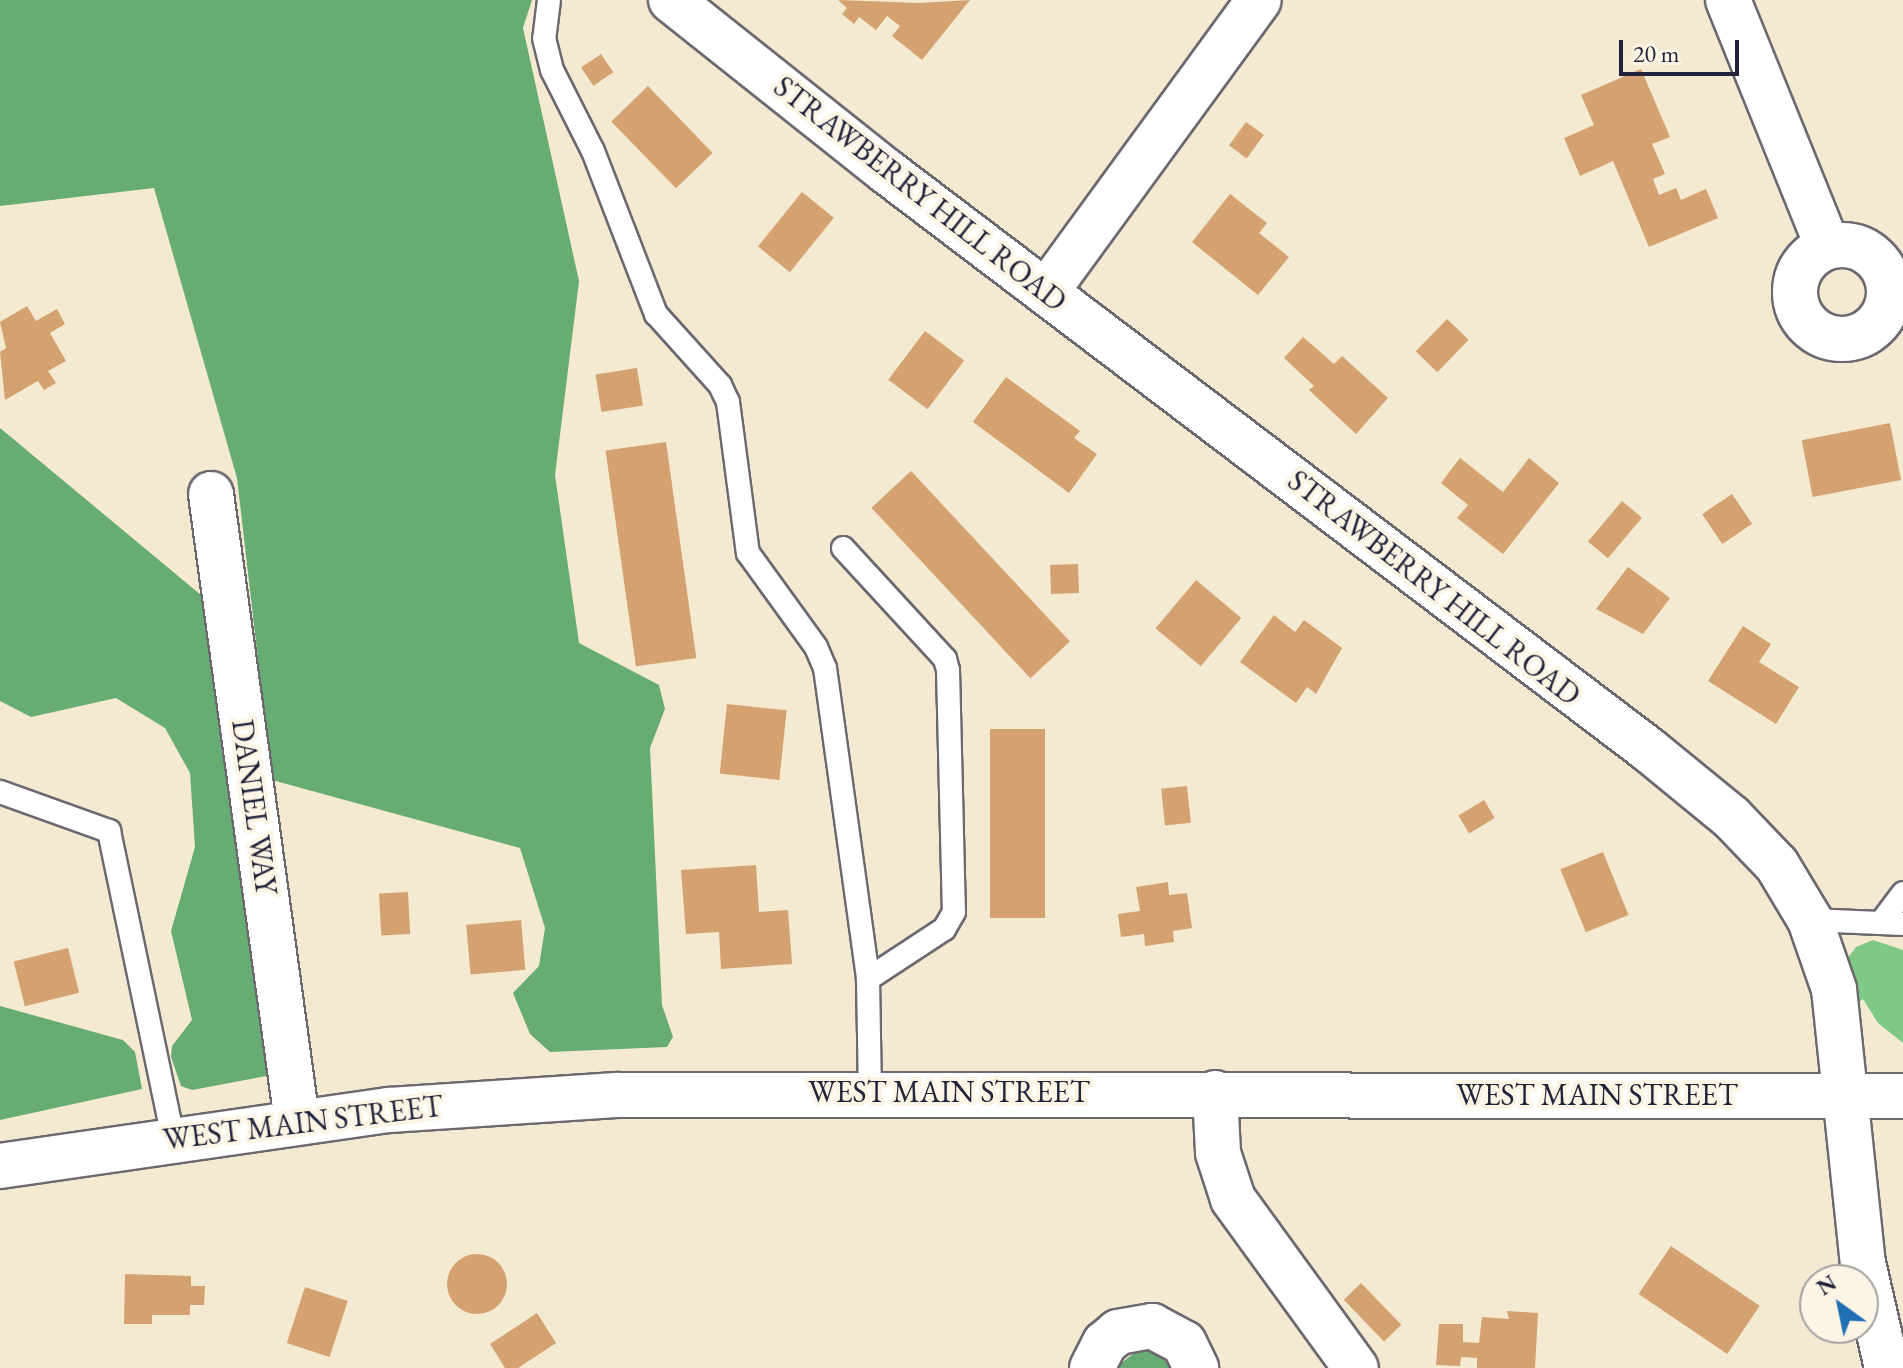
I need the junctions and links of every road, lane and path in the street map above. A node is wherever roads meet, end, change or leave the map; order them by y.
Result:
1 (549, 0) edge
2 (671, 0) edge
3 (1259, 0) edge
4 (1728, 0) edge
5 (1828, 247) dead end
6 (1046, 292) junction
7 (211, 494) dead end
8 (843, 548) dead end
9 (0, 792) edge
10 (1903, 893) edge
11 (1810, 920) junction
12 (1893, 922) edge
13 (868, 979) junction
14 (870, 1092) junction
15 (1215, 1093) junction
16 (1846, 1093) junction
17 (1903, 1096) edge
18 (297, 1121) junction
19 (173, 1137) junction
20 (0, 1166) edge
21 (1092, 1368) edge
22 (1196, 1368) edge
23 (1356, 1368) edge
24 (1887, 1368) edge

1 - 13 lane
2 - 6 main road, STRAWBERRY HILL ROAD
3 - 6 main road
4 - 5 main road
6 - 11 main road, STRAWBERRY HILL ROAD
7 - 18 main road, DANIEL WAY
8 - 13 lane
9 - 19 lane
10 - 12 lane
11 - 12 lane
11 - 16 main road, STRAWBERRY HILL ROAD
13 - 14 lane
14 - 15 main road, WEST MAIN STREET
14 - 18 main road, WEST MAIN STREET
15 - 16 main road, WEST MAIN STREET
15 - 23 main road
16 - 17 main road, WEST MAIN STREET
16 - 24 main road, STRAWBERRY HILL ROAD
18 - 19 main road, WEST MAIN STREET
19 - 20 main road, WEST MAIN STREET
21 - 22 main road

